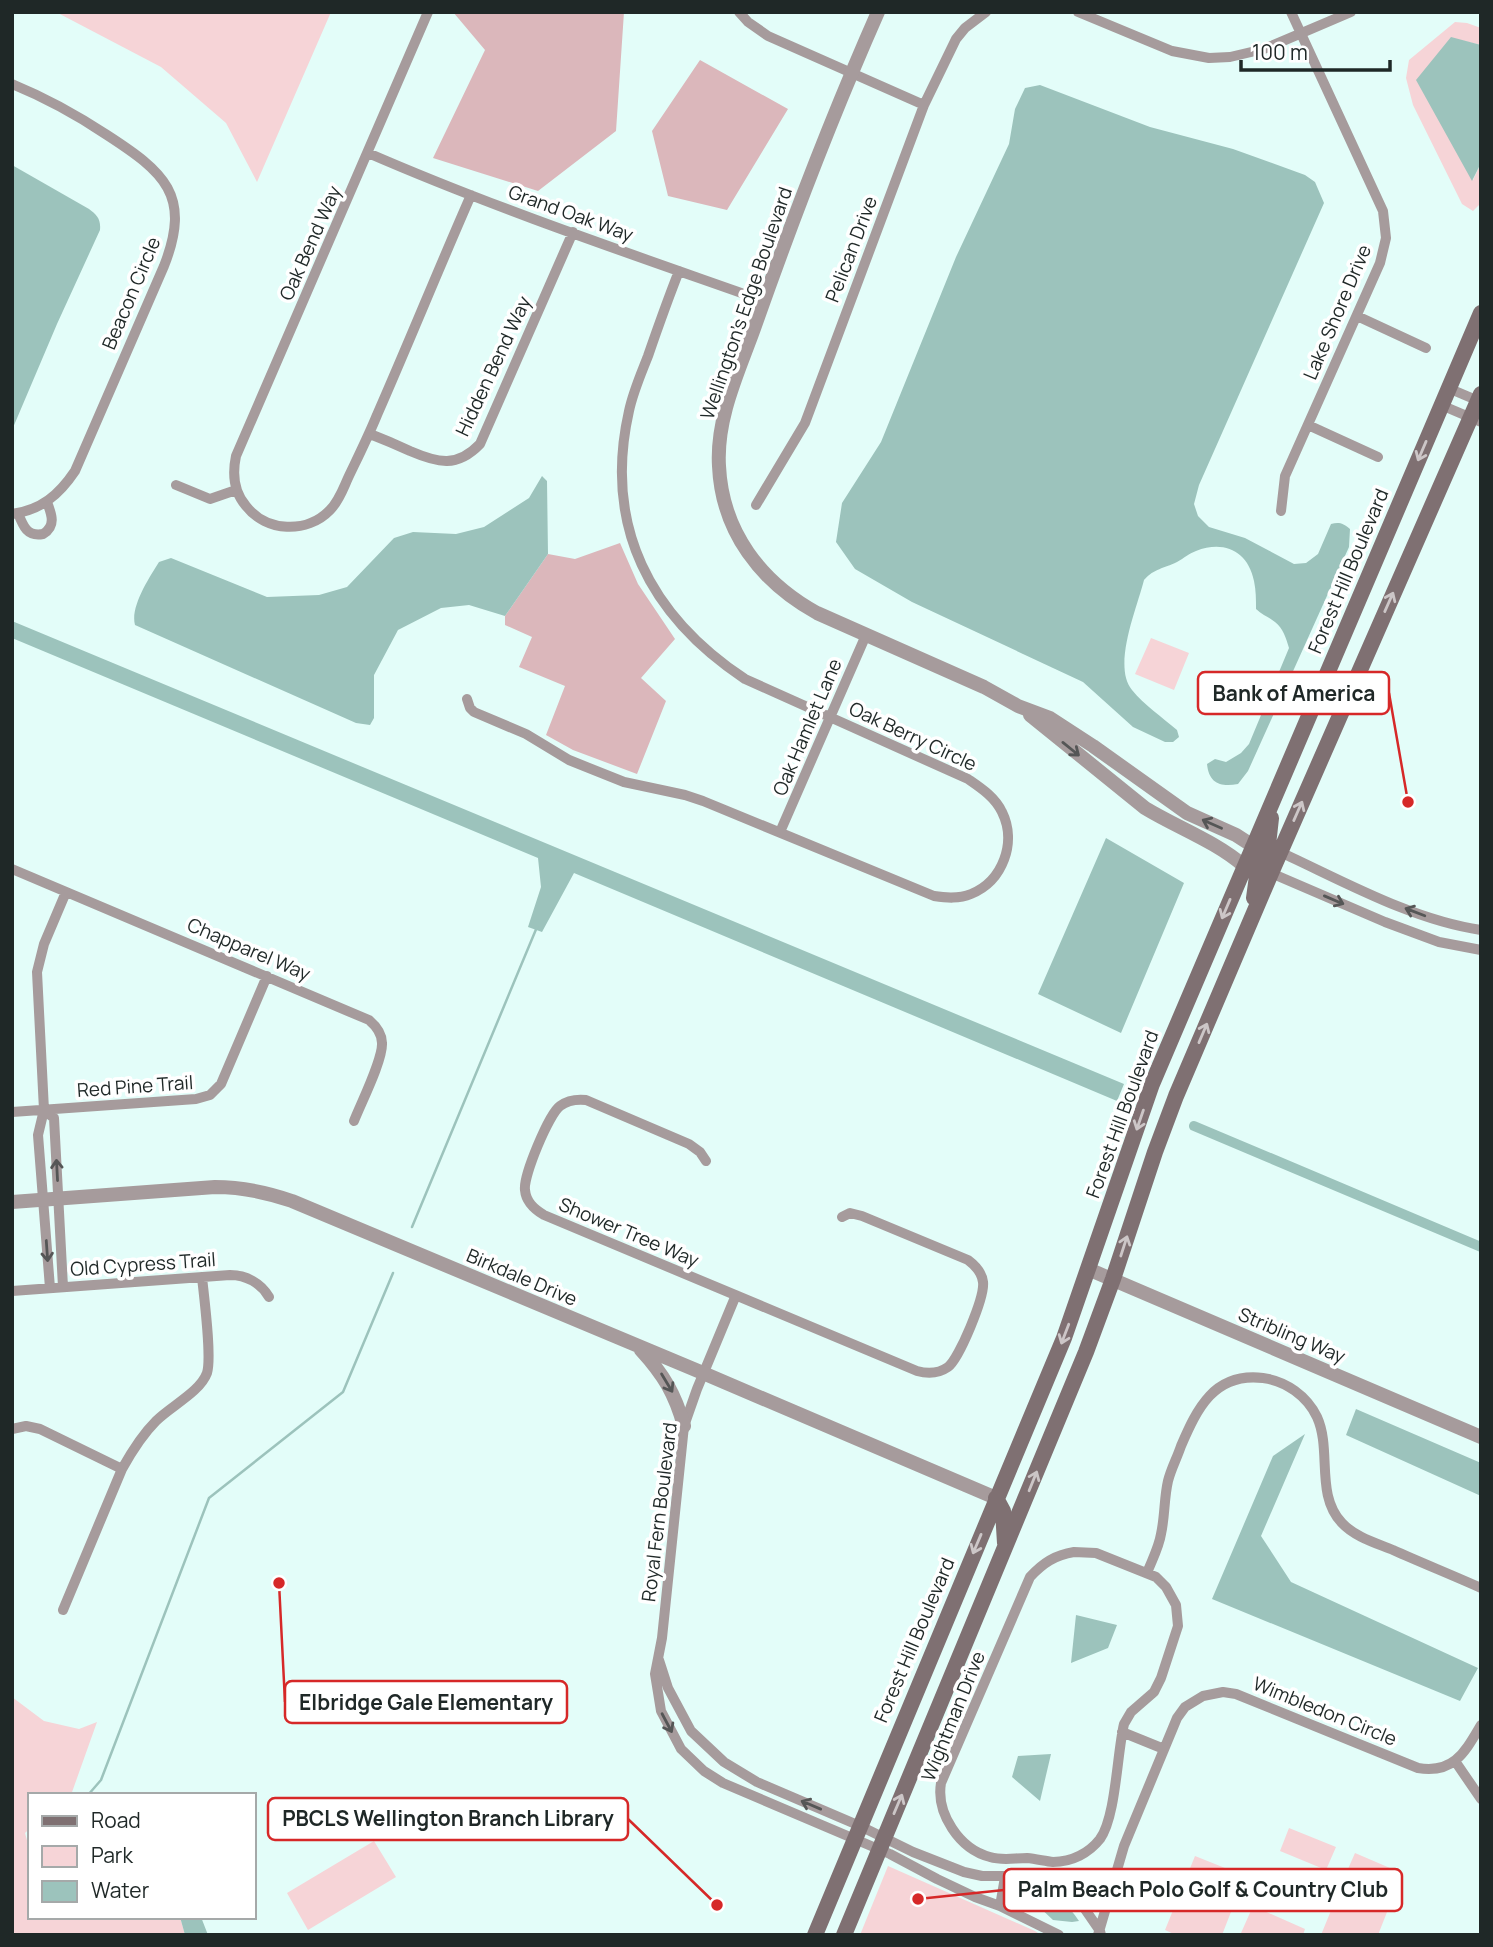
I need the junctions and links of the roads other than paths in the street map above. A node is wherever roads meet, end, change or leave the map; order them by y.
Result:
1 (428, 12) edge
2 (739, 12) edge
3 (878, 12) edge
4 (986, 12) edge
5 (1078, 12) edge
6 (1291, 12) edge
7 (1351, 12) edge
8 (1300, 33) junction
9 (851, 73) junction
10 (12, 84) edge
11 (924, 105) junction
12 (368, 153) junction
13 (471, 195) junction
14 (573, 232) junction
15 (679, 271) junction
16 (764, 301) junction
17 (1481, 313) edge
18 (1357, 316) junction
19 (1426, 348) dead end
20 (1448, 388) junction
21 (1480, 399) edge
22 (1441, 405) junction
23 (1476, 420) edge
24 (1308, 425) junction
25 (370, 433) junction
26 (1378, 457) dead end
27 (176, 485) dead end
28 (236, 490) junction
29 (47, 502) junction
30 (756, 505) dead end
31 (1281, 511) dead end
32 (15, 514) edge
33 (866, 635) junction
34 (467, 699) dead end
35 (1018, 706) junction
36 (831, 718) junction
37 (1273, 802) junction
38 (780, 832) junction
39 (1253, 846) junction
40 (1280, 852) junction
41 (1244, 866) junction
42 (12, 869) edge
43 (1271, 873) junction
44 (66, 892) junction
45 (1248, 928) junction
46 (1481, 930) edge
47 (1481, 950) edge
48 (267, 976) junction
49 (44, 1110) junction
50 (12, 1112) edge
51 (354, 1121) dead end
52 (706, 1161) dead end
53 (51, 1199) junction
54 (12, 1202) edge
55 (842, 1217) dead end
56 (1088, 1269) junction
57 (202, 1277) junction
58 (1113, 1279) junction
59 (63, 1287) junction
60 (50, 1288) junction
61 (12, 1291) edge
62 (736, 1296) junction
63 (269, 1297) dead end
64 (637, 1347) junction
65 (704, 1373) junction
66 (684, 1426) junction
67 (12, 1429) edge
68 (1481, 1437) edge
69 (122, 1469) junction
70 (996, 1499) junction
71 (1006, 1546) junction
72 (1147, 1573) junction
73 (1481, 1588) edge
74 (63, 1611) dead end
75 (659, 1657) junction
76 (1481, 1725) edge
77 (1122, 1732) junction
78 (1164, 1749) junction
79 (1455, 1762) junction
80 (1481, 1799) edge
81 (870, 1839) junction
82 (982, 1877) junction
83 (1005, 1877) junction
84 (975, 1897) junction
85 (1000, 1906) junction
86 (1100, 1933) edge
87 (815, 1935) edge
88 (844, 1935) edge
89 (1059, 1935) edge

1 - 12 street, Oak Bend Way
2 - 9 street
3 - 9 street, Wellington's Edge Boulevard
4 - 11 street, Pelican Drive
5 - 8 street
6 - 8 street, Lake Shore Drive
7 - 8 street
8 - 18 street, Lake Shore Drive
9 - 11 street
9 - 16 street, Wellington's Edge Boulevard
10 - 29 street, Beacon Circle
11 - 30 street, Pelican Drive
12 - 13 street, Grand Oak Way
12 - 28 street, Oak Bend Way
13 - 14 street, Grand Oak Way
13 - 25 street
14 - 15 street, Grand Oak Way
14 - 25 street, Hidden Bend Way
15 - 16 street, Grand Oak Way
15 - 36 street, Oak Berry Circle
16 - 33 street, Wellington's Edge Boulevard
17 - 20 main road, Forest Hill Boulevard
18 - 19 street
18 - 24 street, Lake Shore Drive
20 - 21 street
20 - 22 main road, Forest Hill Boulevard
21 - 23 main road, Forest Hill Boulevard
22 - 23 street
22 -> 37 main road, Forest Hill Boulevard
40 -> 23 main road, Forest Hill Boulevard
24 - 26 street
24 - 31 street, Lake Shore Drive
25 - 28 street
27 - 28 street
29 - 32 street, Beacon Circle
29 - 32 street
33 - 35 street, Wellington's Edge Boulevard
33 - 36 street, Oak Hamlet Lane
34 - 38 street, Oak Berry Circle
39 -> 35 street, Wellington's Edge Boulevard
35 -> 41 street, Wellington's Edge Boulevard
36 - 38 street, Oak Hamlet Lane
36 - 38 street, Oak Berry Circle
37 - 39 main road, Forest Hill Boulevard
37 - 43 main road
39 - 41 main road, Forest Hill Boulevard
39 - 45 main road
40 - 43 main road, Forest Hill Boulevard
46 -> 40 street
41 -> 56 main road, Forest Hill Boulevard
42 - 44 street, Chapparel Way
43 - 45 main road, Forest Hill Boulevard
43 -> 47 street
44 - 48 street, Chapparel Way
44 - 49 street
58 -> 45 main road, Forest Hill Boulevard
48 - 49 street, Red Pine Trail
48 - 51 street, Chapparel Way
49 - 50 street, Red Pine Trail
49 - 53 street
53 -> 49 street
52 - 62 street, Shower Tree Way
53 - 54 street, Birkdale Drive
53 - 59 street
53 -> 60 street
53 - 64 street, Birkdale Drive
55 - 62 street, Shower Tree Way
56 - 58 street, Stribling Way
56 -> 70 main road, Forest Hill Boulevard
57 - 59 street, Old Cypress Trail
57 - 63 street, Old Cypress Trail
57 - 69 street
58 - 68 street, Stribling Way
71 -> 58 main road, Forest Hill Boulevard
59 - 60 street, Old Cypress Trail
60 - 61 street, Old Cypress Trail
62 - 65 street
64 - 65 street, Birkdale Drive
64 -> 66 street
65 - 66 street, Royal Fern Boulevard
65 - 70 street, Birkdale Drive
66 - 75 street, Royal Fern Boulevard
67 - 69 street
69 - 74 street
70 - 71 main road
70 -> 81 main road, Forest Hill Boulevard
81 -> 71 main road, Forest Hill Boulevard
72 - 73 street
72 - 77 street, Wightman Drive
72 - 77 street, Wightman Drive
81 -> 75 street, Royal Fern Boulevard
75 -> 81 street, Royal Fern Boulevard
76 - 79 street
77 - 78 street
78 - 79 street, Wimbledon Circle
78 - 86 street, Wimbledon Circle
79 - 80 street
81 - 82 street
81 - 84 street
81 - 87 main road, Forest Hill Boulevard
81 - 88 main road, Forest Hill Boulevard
82 - 83 street
82 - 84 street
83 - 85 street
83 - 86 street
84 - 85 street
85 - 89 street

